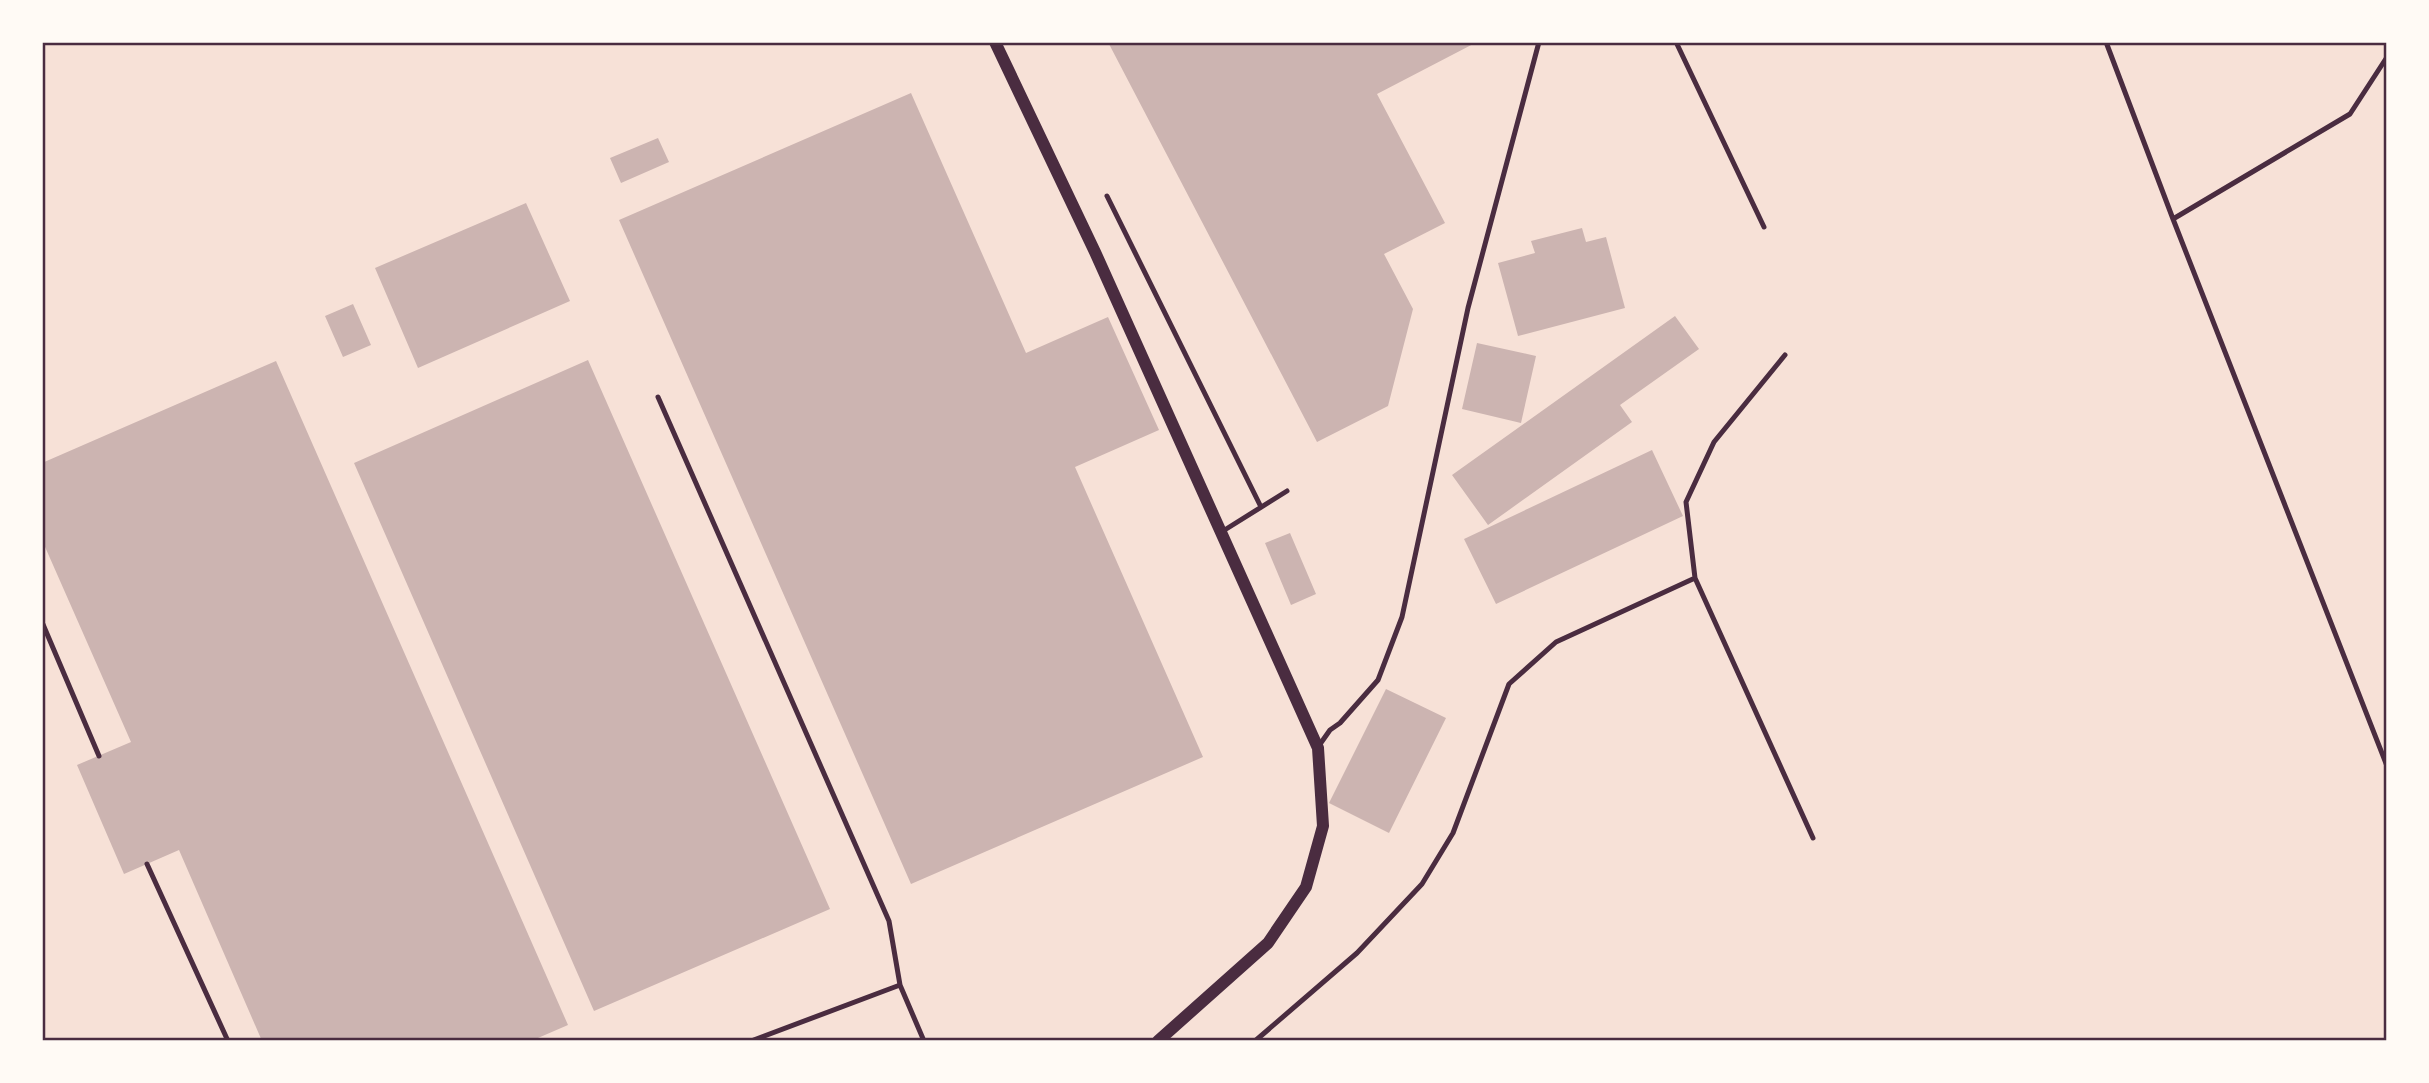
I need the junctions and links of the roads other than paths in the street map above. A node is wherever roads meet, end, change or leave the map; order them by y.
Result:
1 (995, 42) edge
2 (1539, 42) edge
3 (1676, 42) edge
4 (2106, 42) edge
5 (2387, 57) edge
6 (1107, 196) dead end
7 (2173, 219) junction
8 (1764, 227) dead end
9 (1785, 355) dead end
10 (658, 397) dead end
11 (1287, 491) dead end
12 (1261, 507) junction
13 (1220, 533) junction
14 (1695, 578) junction
15 (42, 622) edge
16 (1318, 748) junction
17 (99, 756) dead end
18 (2387, 766) edge
19 (1813, 838) dead end
20 (148, 864) dead end
21 (900, 985) junction
22 (228, 1041) edge
23 (751, 1041) edge
24 (924, 1041) edge
25 (1158, 1041) edge
26 (1255, 1041) edge

1 - 13 street
2 - 16 lane
3 - 8 lane
4 - 7 lane
5 - 7 lane
6 - 12 lane
7 - 18 lane
9 - 14 lane
10 - 21 lane
11 - 12 lane
12 - 13 lane
13 - 16 street
14 - 19 lane
14 - 26 lane
15 - 17 lane
16 - 25 street
20 - 22 lane
21 - 23 lane
21 - 24 lane

